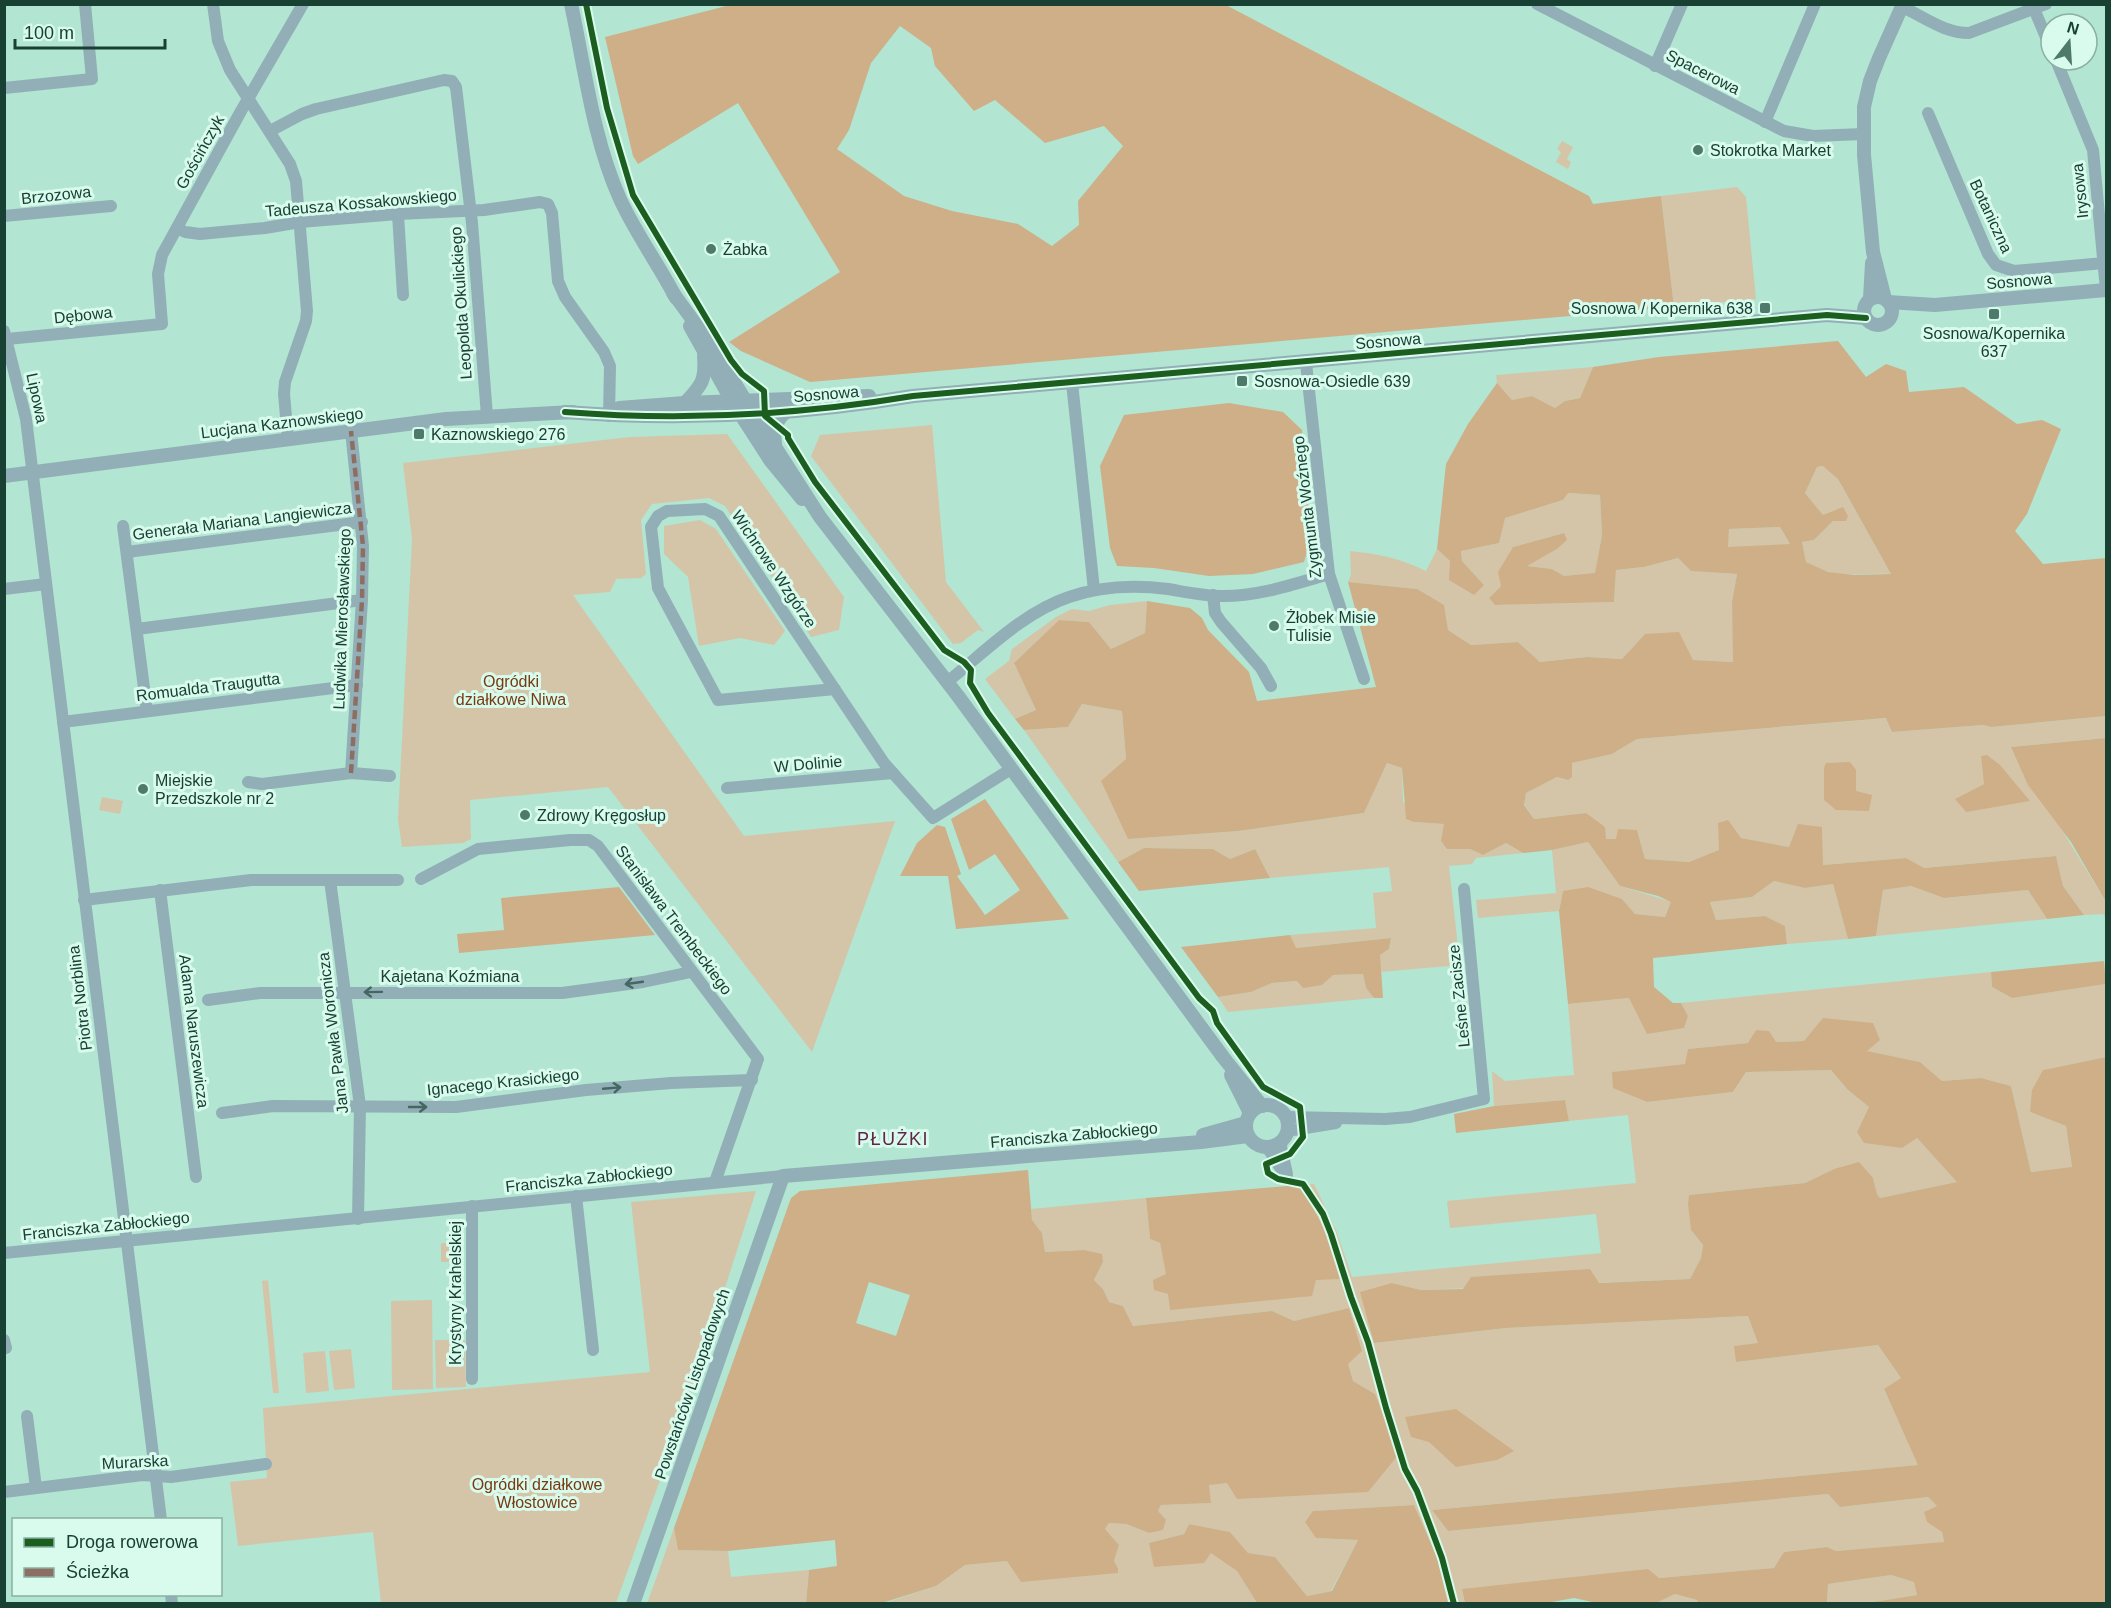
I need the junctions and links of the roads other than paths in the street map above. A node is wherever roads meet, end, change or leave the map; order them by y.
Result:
1 (85, 4) edge
2 (213, 4) edge
3 (303, 4) edge
4 (571, 4) edge
5 (1537, 4) edge
6 (1682, 4) edge
7 (1815, 4) edge
8 (1903, 6) edge
9 (2038, 6) edge
10 (1655, 66) junction
11 (2061, 72) edge
12 (4, 88) edge
13 (249, 98) junction
14 (1928, 113) dead end
15 (1765, 122) junction
16 (270, 131) junction
17 (1863, 134) junction
18 (111, 206) dead end
19 (471, 210) junction
20 (398, 214) junction
21 (4, 216) edge
22 (300, 222) junction
23 (177, 228) junction
24 (1873, 252) junction
25 (2104, 263) junction
26 (2106, 290) edge
27 (673, 293) junction
28 (403, 295) dead end
29 (1887, 300) junction
30 (1935, 305) junction
31 (1867, 308) junction
32 (1890, 318) junction
33 (162, 324) joint
34 (6, 335) edge
35 (704, 354) junction
36 (1306, 363) junction
37 (1072, 382) junction
38 (913, 396) junction
39 (685, 403) junction
40 (742, 407) junction
41 (788, 411) junction
42 (610, 412) junction
43 (487, 417) junction
44 (351, 431) junction
45 (288, 439) junction
46 (775, 444) junction
47 (32, 473) junction
48 (4, 476) edge
49 (820, 517) junction
50 (362, 522) junction
51 (123, 526) dead end
52 (127, 552) junction
53 (1329, 574) junction
54 (46, 584) junction
55 (4, 589) edge
56 (1094, 590) junction
57 (1213, 595) junction
58 (362, 600) junction
59 (137, 629) junction
60 (1364, 679) dead end
61 (947, 682) junction
62 (357, 685) junction
63 (1271, 686) dead end
64 (835, 689) junction
65 (147, 711) junction
66 (63, 722) junction
67 (1011, 769) junction
68 (351, 772) junction
69 (893, 773) junction
70 (390, 776) dead end
71 (248, 782) dead end
72 (727, 788) dead end
73 (421, 879) dead end
74 (330, 880) junction
75 (398, 880) dead end
76 (1464, 889) dead end
77 (160, 890) junction
78 (84, 900) junction
79 (691, 972) junction
80 (345, 993) junction
81 (208, 1000) dead end
82 (1222, 1057) junction
83 (752, 1080) junction
84 (360, 1106) junction
85 (1262, 1106) junction
86 (222, 1113) dead end
87 (1248, 1124) junction
88 (1280, 1135) junction
89 (783, 1176) junction
90 (196, 1177) dead end
91 (715, 1182) junction
92 (576, 1196) junction
93 (472, 1206) junction
94 (358, 1218) junction
95 (126, 1240) junction
96 (4, 1252) edge
97 (593, 1350) dead end
98 (472, 1379) dead end
99 (27, 1416) dead end
100 (266, 1464) dead end
101 (155, 1475) junction
102 (36, 1488) junction
103 (4, 1492) edge
104 (161, 1518) edge
105 (633, 1604) edge

1 - 12 street
2 - 13 street
3 - 13 street, Gościńczyk
4 - 27 street
5 - 10 street, Spacerowa
6 - 10 street
7 - 15 street
8 - 9 street
8 - 17 street
10 - 15 street, Spacerowa
11 - 25 street, Irysowa
13 - 16 street
13 - 23 street, Gościńczyk
14 - 25 street, Botaniczna
15 - 17 street, Spacerowa
16 - 19 street, Leopolda Okulickiego
16 - 22 street
17 - 24 street
18 - 21 street, Brzozowa
19 - 20 street, Tadeusza Kossakowskiego
19 - 42 street, Tadeusza Kossakowskiego
19 - 43 street, Leopolda Okulickiego
20 - 22 street, Tadeusza Kossakowskiego
20 - 28 street
22 - 23 street, Tadeusza Kossakowskiego
22 - 45 street
23 - 33 street, Gościńczyk
24 - 29 street
24 - 31 street
25 - 26 street, Irysowa
26 - 30 street, Sosnowa
27 - 35 street
27 - 40 street
29 - 30 street, Sosnowa
29 - 31 street
29 - 32 street
30 - 32 street, Sosnowa
31 - 32 street
31 - 36 street, Sosnowa
33 - 34 street, Dębowa
34 - 47 street, Lipowa
35 - 39 street
35 - 40 street
36 - 37 street, Sosnowa
36 - 53 street, Zygmunta Woźnego
37 - 38 street, Sosnowa
37 - 56 street
38 - 40 street, Sosnowa
38 - 41 street, Sosnowa
39 - 40 street, Lucjana Kaznowskiego
39 - 42 street, Lucjana Kaznowskiego
40 - 41 street, Sosnowa
40 - 42 street, Lucjana Kaznowskiego
40 - 46 street
40 - 49 street
41 - 46 street
42 - 43 street, Lucjana Kaznowskiego
43 - 44 street, Lucjana Kaznowskiego
44 - 45 street, Lucjana Kaznowskiego
44 - 50 street, Ludwika Mierosławskiego
45 - 47 street, Lucjana Kaznowskiego
46 - 49 street
47 - 48 street, Lucjana Kaznowskiego
47 - 54 street, Piotra Norblina
49 - 61 street
50 - 52 street, Generała Mariana Langiewicza
50 - 58 street, Ludwika Mierosławskiego
51 - 52 street
52 - 59 street
53 - 57 street
53 - 60 street, Zygmunta Woźnego
54 - 55 street
54 - 66 street, Piotra Norblina
56 - 57 street
56 - 61 street
57 - 63 street
58 - 59 street
58 - 62 street, Ludwika Mierosławskiego
59 - 65 street
61 - 67 street
62 - 65 street, Romualda Traugutta
62 - 68 street, Ludwika Mierosławskiego
64 - 64 street, Wichrowe Wzgórze
64 - 69 street, Wichrowe Wzgórze
65 - 66 street, Romualda Traugutta
66 - 78 street, Piotra Norblina
67 - 69 street, Wichrowe Wzgórze
67 - 82 street
68 - 70 street
68 - 71 street
69 - 72 street, W Dolinie
73 - 79 street, Stanisława Trembeckiego
74 - 75 street
74 - 77 street
74 - 80 street, Jana Pawła Woronicza
76 - 88 street, Leśne Zacisze
77 - 78 street
77 - 90 street, Adama Naruszewicza
78 - 95 street, Piotra Norblina
79 -> 80 street, Kajetana Koźmiana
79 - 83 street, Stanisława Trembeckiego
80 - 81 street, Kajetana Koźmiana
80 - 84 street, Jana Pawła Woronicza
82 - 85 street
82 - 87 street
84 -> 83 street, Ignacego Krasickiego
83 - 91 street, Stanisława Trembeckiego
84 - 86 street, Ignacego Krasickiego
84 - 94 street, Jana Pawła Woronicza
85 - 87 street, Franciszka Zabłockiego
85 - 88 street
87 - 88 street
87 - 89 street, Franciszka Zabłockiego
89 - 91 street, Franciszka Zabłockiego
89 - 105 street, Powstańców Listopadowych
91 - 92 street, Franciszka Zabłockiego
92 - 93 street, Franciszka Zabłockiego
92 - 97 street
93 - 94 street, Franciszka Zabłockiego
93 - 98 street, Krystyny Krahelskiej
94 - 95 street, Franciszka Zabłockiego
95 - 96 street, Franciszka Zabłockiego
95 - 101 street, Piotra Norblina
99 - 102 street
100 - 101 street, Murarska
101 - 102 street, Murarska
101 - 104 street, Piotra Norblina
102 - 103 street, Murarska

